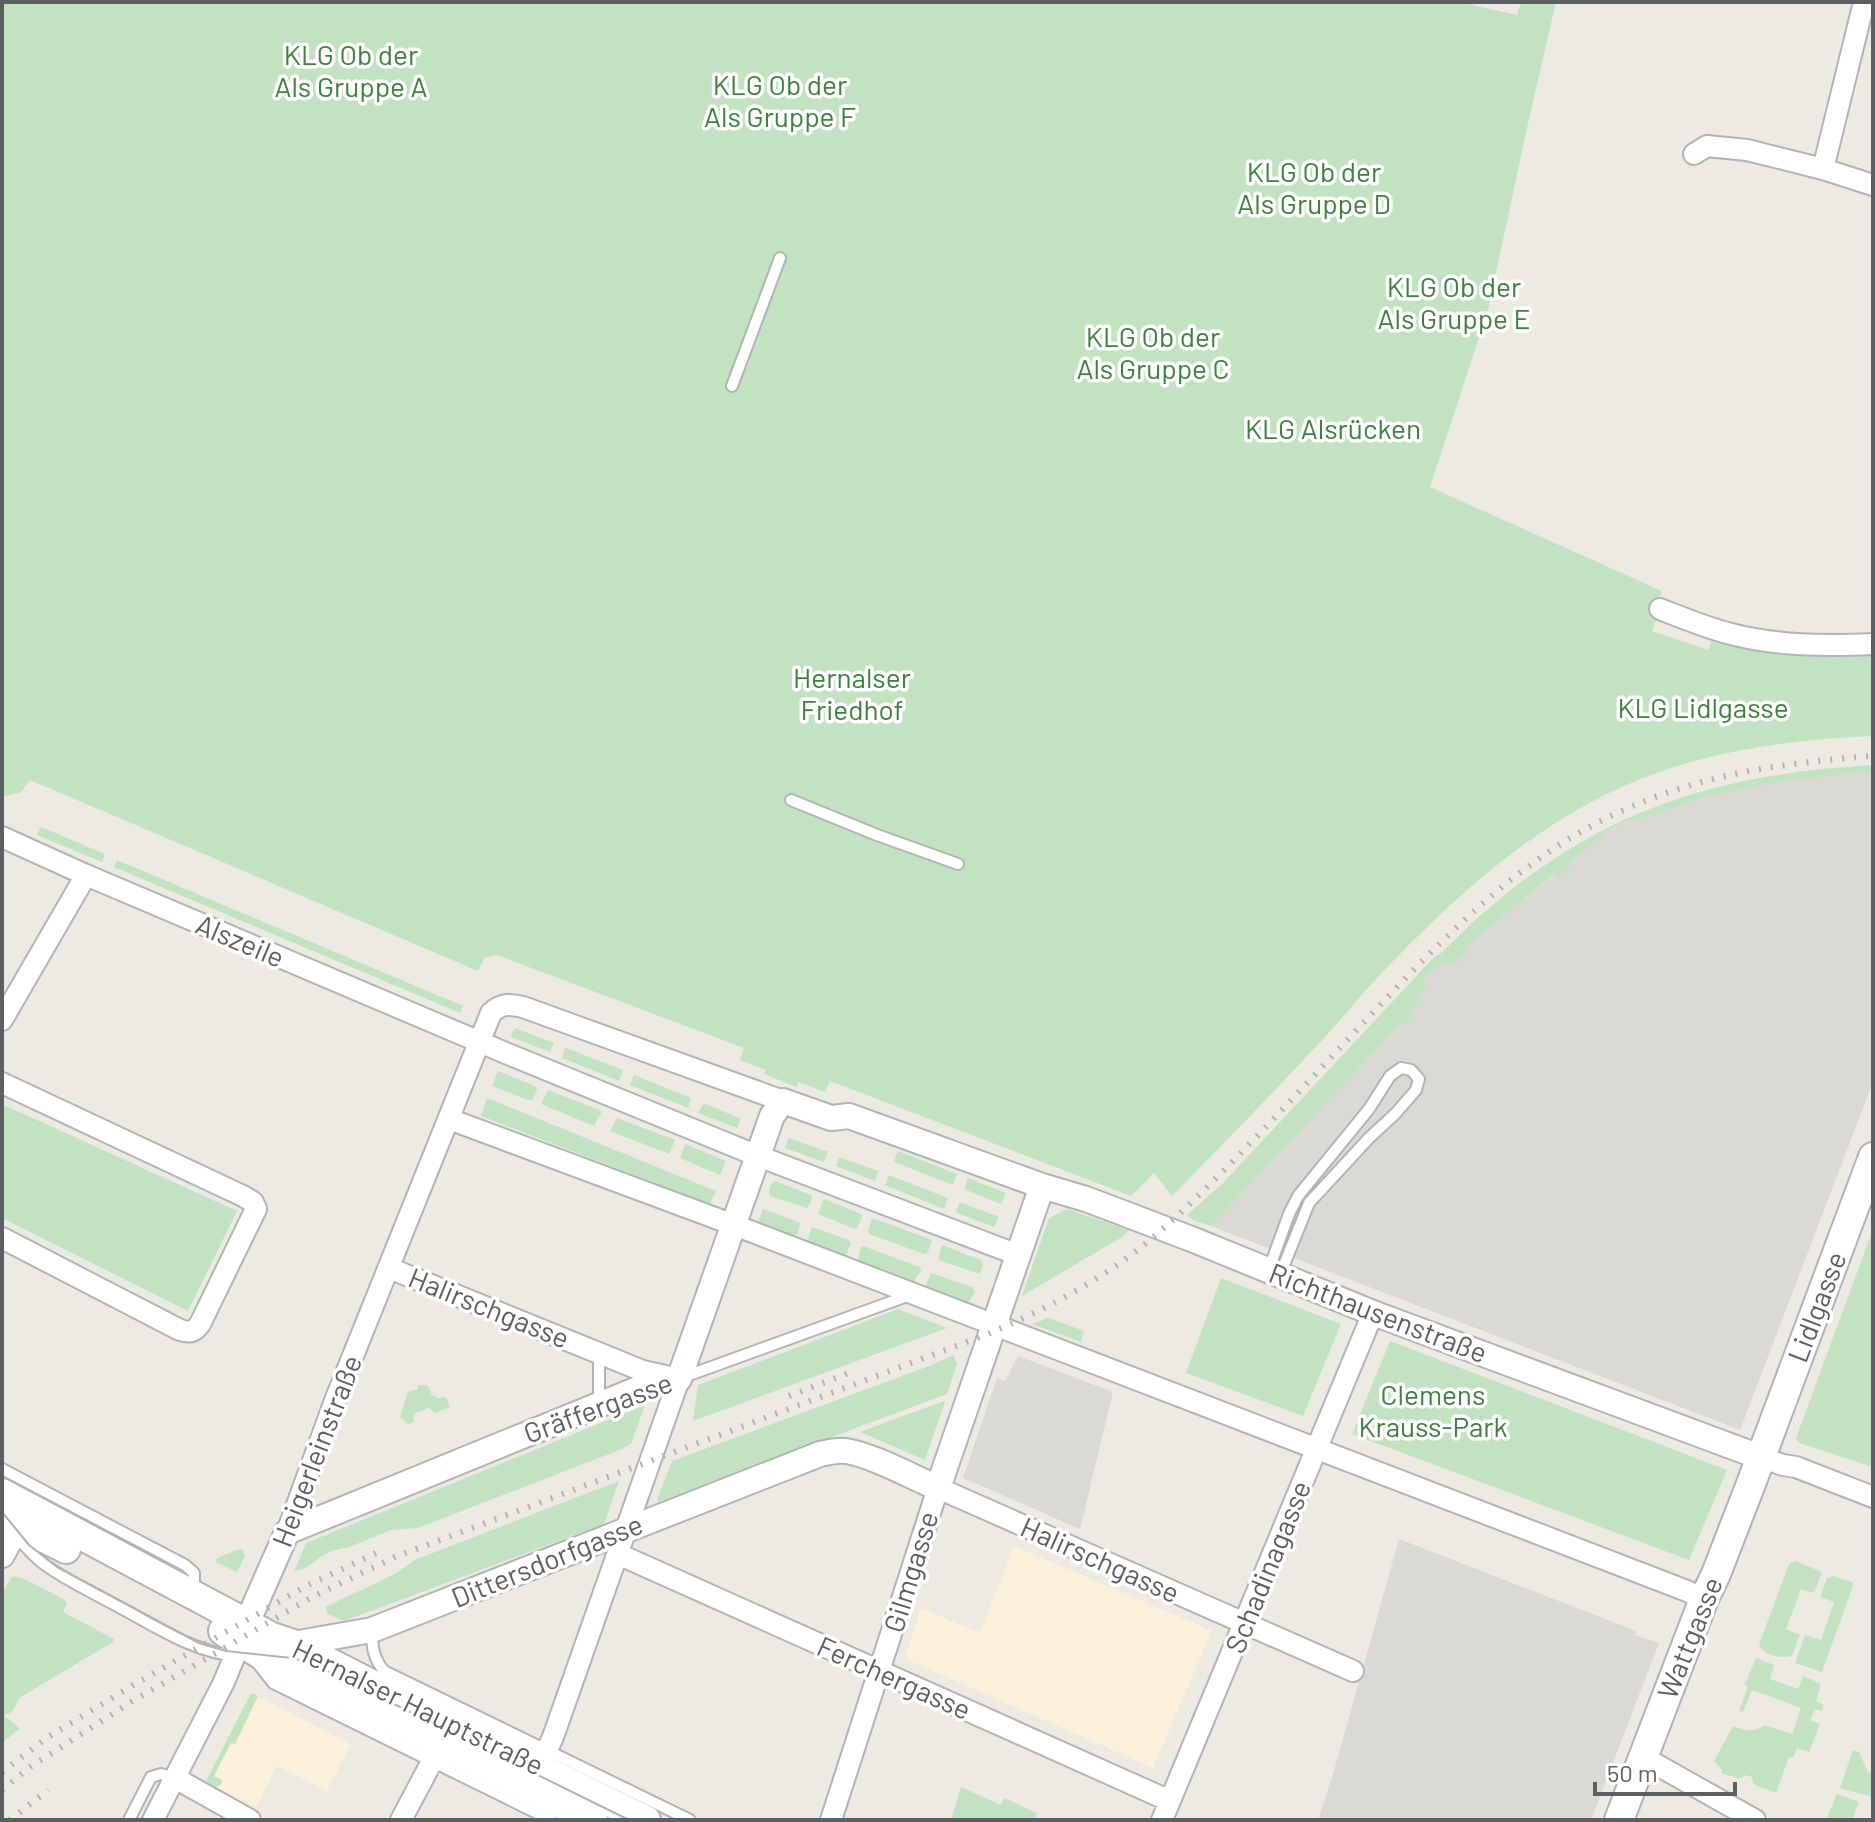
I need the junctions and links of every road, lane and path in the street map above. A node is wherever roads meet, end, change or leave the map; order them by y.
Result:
1 (1864, 2) edge
2 (1694, 154) dead end
3 (1823, 169) junction
4 (1873, 185) edge
5 (780, 258) dead end
6 (732, 386) dead end
7 (1660, 609) dead end
8 (1873, 644) edge
9 (791, 800) dead end
10 (2, 837) edge
11 (958, 864) dead end
12 (86, 875) junction
13 (2, 1020) edge
14 (479, 1042) junction
15 (2, 1083) edge
16 (783, 1101) junction
17 (449, 1119) junction
18 (758, 1156) junction
19 (1873, 1157) edge
20 (1042, 1186) junction
21 (733, 1225) junction
22 (2, 1238) edge
23 (1018, 1255) junction
24 (389, 1268) junction
25 (1274, 1273) junction
26 (913, 1294) junction
27 (1373, 1313) junction
28 (994, 1325) junction
29 (599, 1352) junction
30 (679, 1379) junction
31 (599, 1404) junction
32 (1317, 1449) junction
33 (847, 1451) joint
34 (1760, 1457) junction
35 (2, 1469) edge
36 (938, 1488) junction
37 (2, 1493) edge
38 (1873, 1497) edge
39 (13, 1520) edge
40 (628, 1529) junction
41 (287, 1532) junction
42 (618, 1554) junction
43 (2, 1555) edge
44 (190, 1594) junction
45 (1704, 1599) junction
46 (1245, 1623) junction
47 (372, 1630) junction
48 (249, 1647) junction
49 (300, 1655) junction
50 (1353, 1671) dead end
51 (880, 1672) junction
52 (357, 1689) dead end
53 (443, 1741) junction
54 (1643, 1757) junction
55 (540, 1774) junction
56 (175, 1778) junction
57 (1166, 1811) edge
58 (643, 1819) edge
59 (129, 1820) edge
60 (153, 1820) edge
61 (250, 1820) edge
62 (401, 1820) edge
63 (551, 1820) edge
64 (593, 1820) edge
65 (690, 1820) edge
66 (831, 1820) edge
67 (1619, 1820) edge
68 (1755, 1820) edge

1 - 3 street
2 - 3 street
3 - 4 street
5 - 6 lane
7 - 8 street
9 - 11 lane
10 - 12 street, Alszeile
12 - 13 street
12 - 14 street, Alszeile
14 - 16 street, Heigerleinstraße
14 - 17 street, Heigerleinstraße
14 - 18 street, Alszeile
15 - 22 street
16 - 18 street
16 - 20 street, Richthausenstraße
17 - 21 street
17 - 24 street, Heigerleinstraße
18 - 21 street
18 - 23 street, Alszeile
19 - 34 main road, Lidlgasse
20 - 23 street, Gilmgasse
20 - 25 street, Richthausenstraße
21 - 26 street
21 - 30 street
23 - 28 street, Gilmgasse
24 - 29 street, Halirschgasse
24 - 41 street, Heigerleinstraße
25 - 25 lane
25 - 27 street, Richthausenstraße
26 - 28 street
26 - 30 lane, Gräffergasse
27 - 32 street, Schadinagasse
27 - 34 street, Richthausenstraße
28 - 32 street
28 - 36 street, Gilmgasse
29 - 30 street, Halirschgasse
29 - 31 lane
30 - 31 street, Gräffergasse
30 - 40 street
31 - 41 street, Gräffergasse
32 - 45 street
32 - 46 street, Schadinagasse
33 - 36 street, Halirschgasse
33 - 40 street, Dittersdorfgasse
34 - 38 street
34 - 45 main road, Wattgasse
35 - 44 lane
36 - 46 street, Halirschgasse
36 - 51 street, Gilmgasse
37 - 39 main road, Hernalser Hauptstraße
39 - 43 street
39 - 44 main road, Hernalser Hauptstraße
39 - 48 main road, Hernalser Hauptstraße
39 - 48 lane, Hernalser Hauptstraße
40 - 42 street
40 - 47 street, Dittersdorfgasse
41 - 48 street, Heigerleinstraße
42 - 51 street, Ferchergasse
42 - 55 street
44 - 48 main road, Hernalser Hauptstraße
45 - 54 main road, Wattgasse
46 - 50 street, Halirschgasse
46 - 57 street, Schadinagasse
47 - 49 street, Dittersdorfgasse
47 - 55 lane, Hernalser Hauptstraße
48 - 49 lane, Hernalser Hauptstraße
48 - 49 main road, Hernalser Hauptstraße
48 - 53 main road, Hernalser Hauptstraße
48 - 56 street, Heigerleinstraße
49 - 53 main road, Hernalser Hauptstraße
51 - 57 street, Ferchergasse
51 - 66 street, Gilmgasse
52 - 53 lane, Hernalser Hauptstraße
53 - 55 main road, Hernalser Hauptstraße
53 - 62 street
53 - 63 lane, Hernalser Hauptstraße
54 - 67 main road, Wattgasse
54 - 68 street
55 - 58 main road, Hernalser Hauptstraße
55 - 64 main road, Hernalser Hauptstraße
55 - 65 lane, Hernalser Hauptstraße
56 - 59 lane
56 - 60 street, Heigerleinstraße
56 - 61 street

